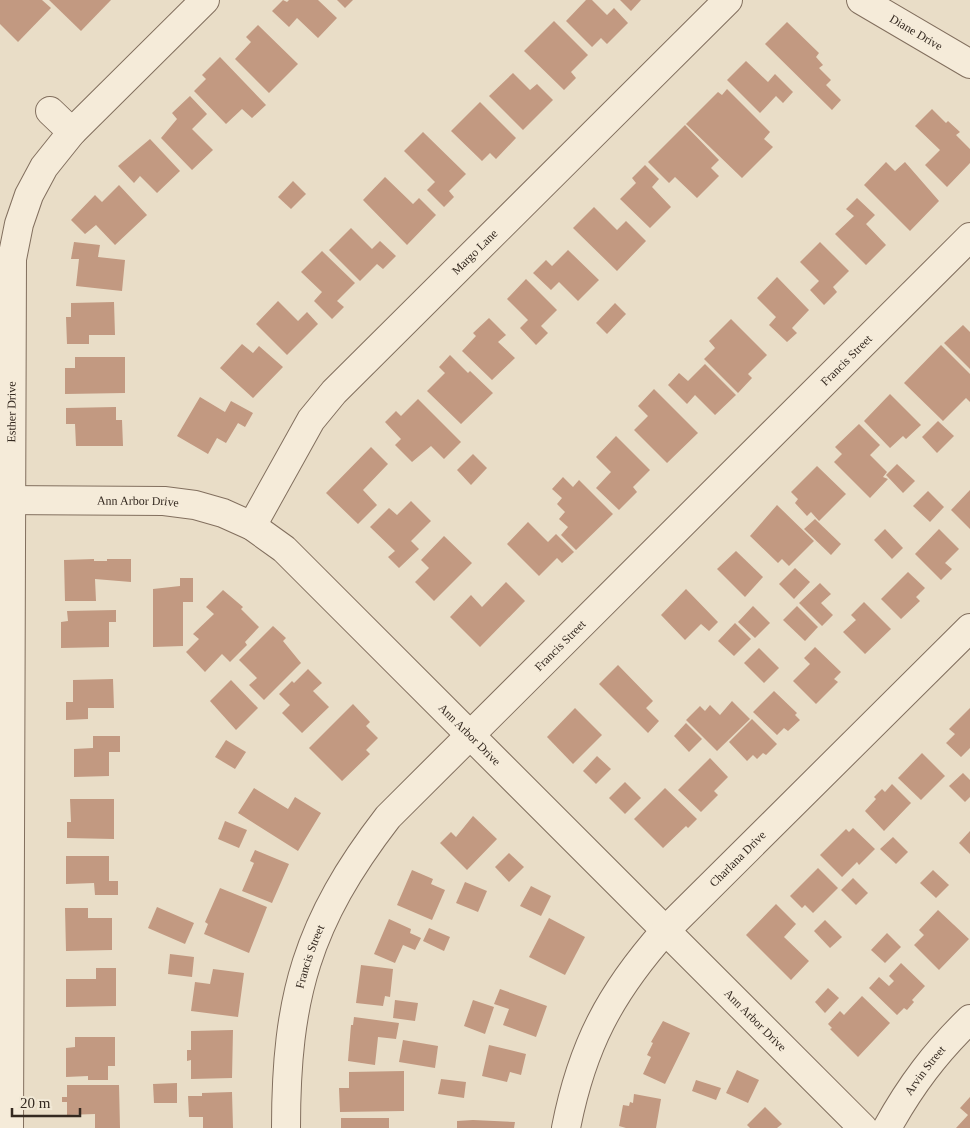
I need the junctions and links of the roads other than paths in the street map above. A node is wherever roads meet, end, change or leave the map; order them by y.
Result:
1 (205, 0) edge
2 (728, 0) edge
3 (861, 0) edge
4 (970, 64) edge
5 (50, 111) dead end
6 (72, 132) junction
7 (970, 237) edge
8 (5, 500) edge
9 (252, 526) junction
10 (970, 628) edge
11 (470, 735) junction
12 (665, 930) junction
13 (970, 1019) edge
14 (9, 1128) edge
15 (286, 1128) edge
16 (566, 1128) edge
17 (863, 1128) edge
18 (887, 1128) edge

1 - 6 street, Esther Drive
2 - 9 street, Margo Lane
3 - 4 street, Diane Drive
5 - 6 street
6 - 8 street, Esther Drive
7 - 11 street, Francis Street
8 - 9 street, Ann Arbor Drive
8 - 14 street, Esther Drive
9 - 11 street, Ann Arbor Drive
10 - 12 street, Charlana Drive
11 - 12 street, Ann Arbor Drive
11 - 15 street, Francis Street
12 - 16 street, Charlana Drive
12 - 17 street, Ann Arbor Drive
13 - 18 street, Arvin Street

